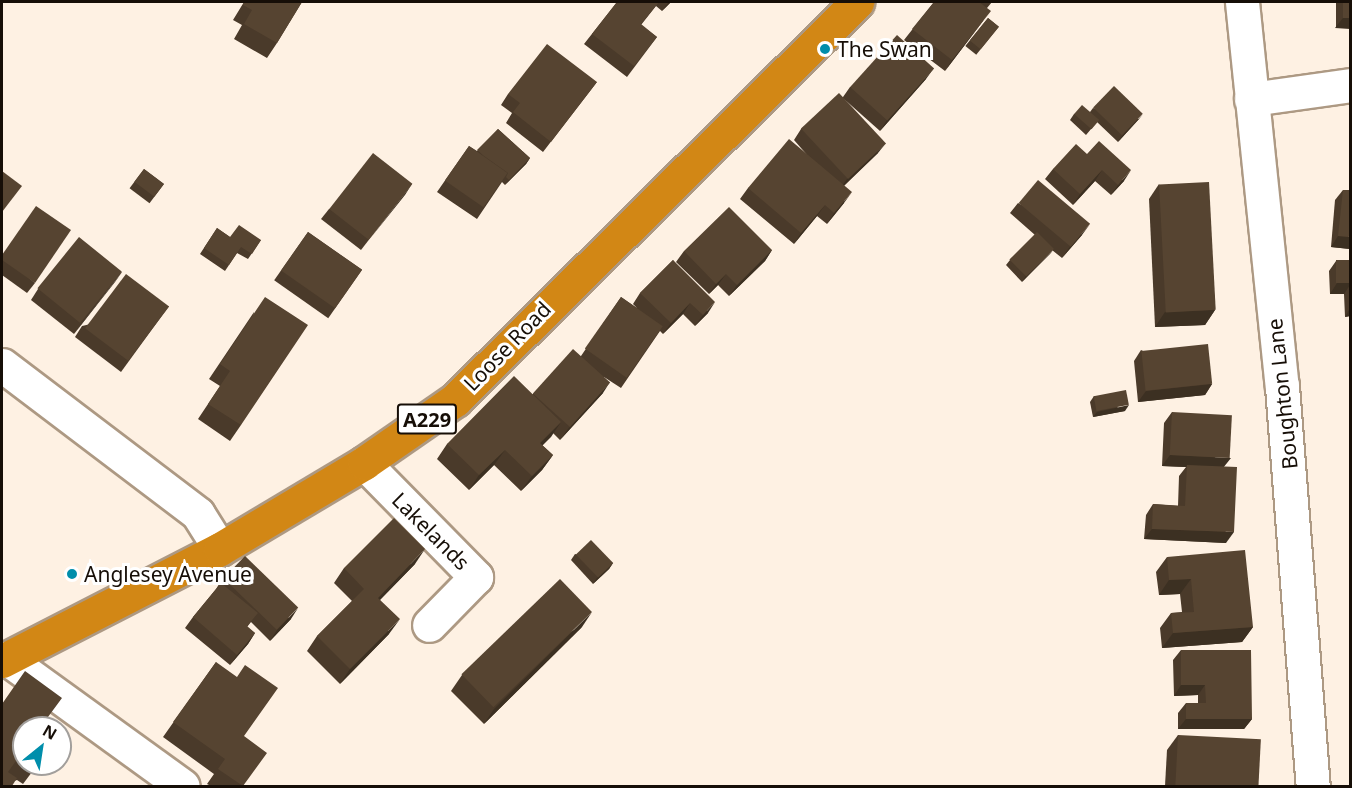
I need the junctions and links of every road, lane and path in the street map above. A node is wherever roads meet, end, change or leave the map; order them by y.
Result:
1 (857, 2) edge
2 (1242, 2) edge
3 (1350, 85) edge
4 (1251, 99) junction
5 (2, 365) edge
6 (364, 463) junction
7 (220, 549) junction
8 (429, 625) dead end
9 (4, 660) edge
10 (183, 786) edge
11 (1313, 786) edge

1 - 6 highway, Loose Road / A229
2 - 4 street, Boughton Lane
3 - 4 street
4 - 11 street, Boughton Lane
5 - 7 street
6 - 7 highway, Loose Road / A229
6 - 8 street, Lakelands
7 - 9 highway, Loose Road / A229
9 - 10 street

